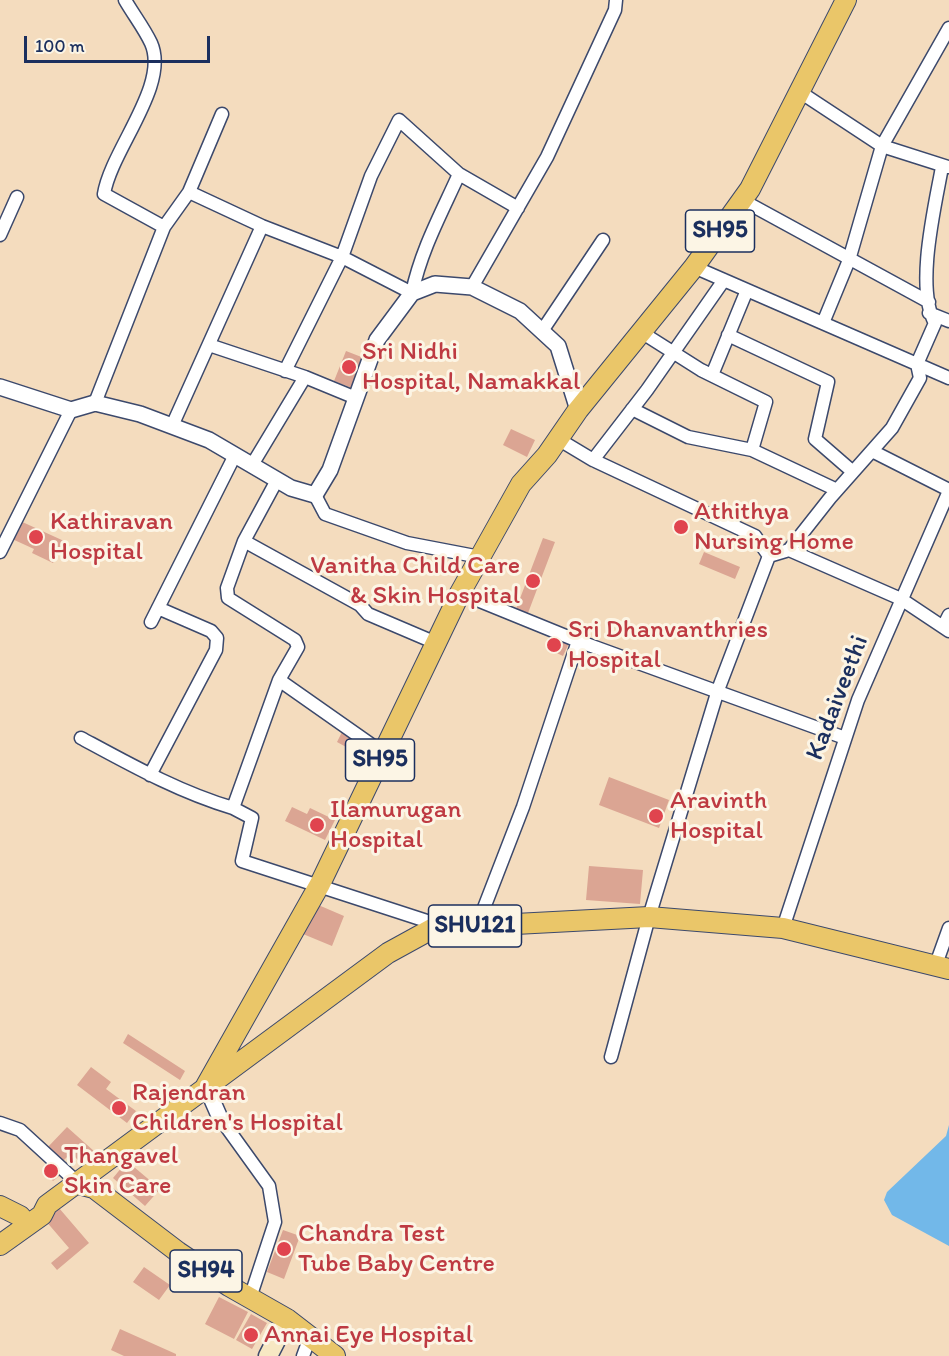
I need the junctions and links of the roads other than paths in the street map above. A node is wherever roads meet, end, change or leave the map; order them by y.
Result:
1 (125, 0) edge
2 (610, 0) edge
3 (616, 0) edge
4 (846, 0) edge
5 (949, 28) edge
6 (800, 92) junction
7 (222, 114) dead end
8 (882, 146) junction
9 (945, 167) edge
10 (459, 174) junction
11 (189, 192) junction
12 (17, 196) dead end
13 (742, 200) junction
14 (518, 208) junction
15 (262, 226) junction
16 (164, 228) junction
17 (0, 235) edge
18 (603, 240) dead end
19 (342, 257) junction
20 (849, 260) junction
21 (694, 267) junction
22 (724, 280) junction
23 (472, 287) junction
24 (747, 290) junction
25 (412, 293) junction
26 (929, 308) junction
27 (949, 321) edge
28 (823, 323) junction
29 (542, 331) junction
30 (641, 332) junction
31 (728, 335) junction
32 (209, 345) junction
33 (672, 351) junction
34 (917, 364) junction
35 (285, 371) junction
36 (712, 375) junction
37 (305, 377) junction
38 (949, 378) edge
39 (0, 387) edge
40 (356, 398) junction
41 (95, 403) junction
42 (632, 409) junction
43 (71, 410) junction
44 (578, 410) junction
45 (172, 426) junction
46 (558, 439) junction
47 (752, 450) junction
48 (872, 451) junction
49 (235, 455) junction
50 (593, 460) junction
51 (252, 465) junction
52 (853, 472) junction
53 (278, 480) junction
54 (837, 490) junction
55 (949, 490) edge
56 (315, 495) junction
57 (244, 541) junction
58 (789, 550) junction
59 (0, 552) edge
60 (769, 556) junction
61 (480, 557) junction
62 (460, 594) junction
63 (901, 599) junction
64 (158, 608) junction
65 (949, 615) edge
66 (152, 622) dead end
67 (946, 629) edge
68 (578, 641) junction
69 (436, 643) junction
70 (279, 680) junction
71 (718, 690) junction
72 (81, 738) dead end
73 (845, 738) junction
74 (383, 753) junction
75 (150, 775) junction
76 (233, 808) junction
77 (320, 884) junction
78 (649, 917) junction
79 (439, 925) junction
80 (477, 926) junction
81 (783, 928) junction
82 (949, 928) edge
83 (942, 968) edge
84 (611, 1057) dead end
85 (206, 1086) junction
86 (220, 1118) joint
87 (0, 1122) edge
88 (79, 1184) junction
89 (10, 1222) edge
90 (0, 1245) edge
91 (250, 1298) junction
92 (287, 1319) junction
93 (310, 1337) junction
94 (268, 1356) edge
95 (303, 1356) edge
96 (335, 1356) edge

1 - 16 street
2 - 3 street
3 - 14 street
4 - 6 main road, SH95
5 - 8 street
6 - 8 street
6 - 13 main road, SH95
7 - 11 street
8 - 9 street
8 - 20 street
9 - 26 street
10 - 14 street
10 - 19 street
10 - 25 street
11 - 15 street
11 - 16 street
12 - 17 street
13 - 20 street
13 - 21 main road, SH95
14 - 23 street
15 - 19 street
15 - 32 street
16 - 41 street
18 - 29 street
19 - 25 street
19 - 35 street
20 - 26 street
20 - 28 street
21 - 22 street
21 - 30 main road, SH95
22 - 24 street
22 - 33 street
23 - 25 street
23 - 29 street
24 - 28 street
24 - 31 street
25 - 40 street
26 - 27 street
26 - 34 street
28 - 34 street
29 - 44 street
30 - 33 street
30 - 44 main road, SH95
31 - 36 street
31 - 52 street
32 - 35 street
32 - 45 street
33 - 36 street
33 - 42 street
34 - 38 street
34 - 48 street
35 - 37 street
36 - 47 street
37 - 40 street
37 - 51 street
39 - 43 street
40 - 56 street
41 - 43 street
41 - 45 street
42 - 47 street
42 - 50 street
43 - 59 street
44 - 46 main road, SH95
45 - 49 street
46 - 50 street
46 - 61 main road, SH95
47 - 54 street
48 - 52 street
48 - 55 street
49 - 51 street
49 - 64 street
50 - 60 street
51 - 53 street
52 - 54 street
53 - 56 street
53 - 57 street
54 - 58 street
55 - 63 street, Kadaiveethi
56 - 61 street
57 - 69 street
57 - 70 street
58 - 60 street
58 - 63 street
60 - 71 street
61 - 62 main road, SH95
62 - 68 street
62 - 69 main road, SH95
63 - 67 street
63 - 73 street, Kadaiveethi
64 - 66 street
64 - 75 street
65 - 67 street
68 - 71 street
68 - 80 street
69 - 74 main road, SH95
70 - 74 street
70 - 76 street
71 - 73 street
71 - 78 street
72 - 75 street
73 - 81 street, Kadaiveethi
74 - 77 main road, SH95
75 - 76 street
76 - 77 street
77 - 79 street
77 - 85 main road, SH95
78 - 80 main road, SHU121
78 - 81 main road, SHU121
78 - 84 street
79 - 80 main road, SHU121
79 - 85 main road, SHU121
81 - 83 main road, SHU121
82 - 83 street
85 - 86 street
85 - 88 main road, SHU121
86 - 91 street
87 - 88 street
88 - 89 main road
88 - 91 main road, SH94
89 - 90 main road
91 - 92 main road, SH94
92 - 93 main road, SH94
92 - 94 main road
93 - 95 street
93 - 96 main road, SH94

